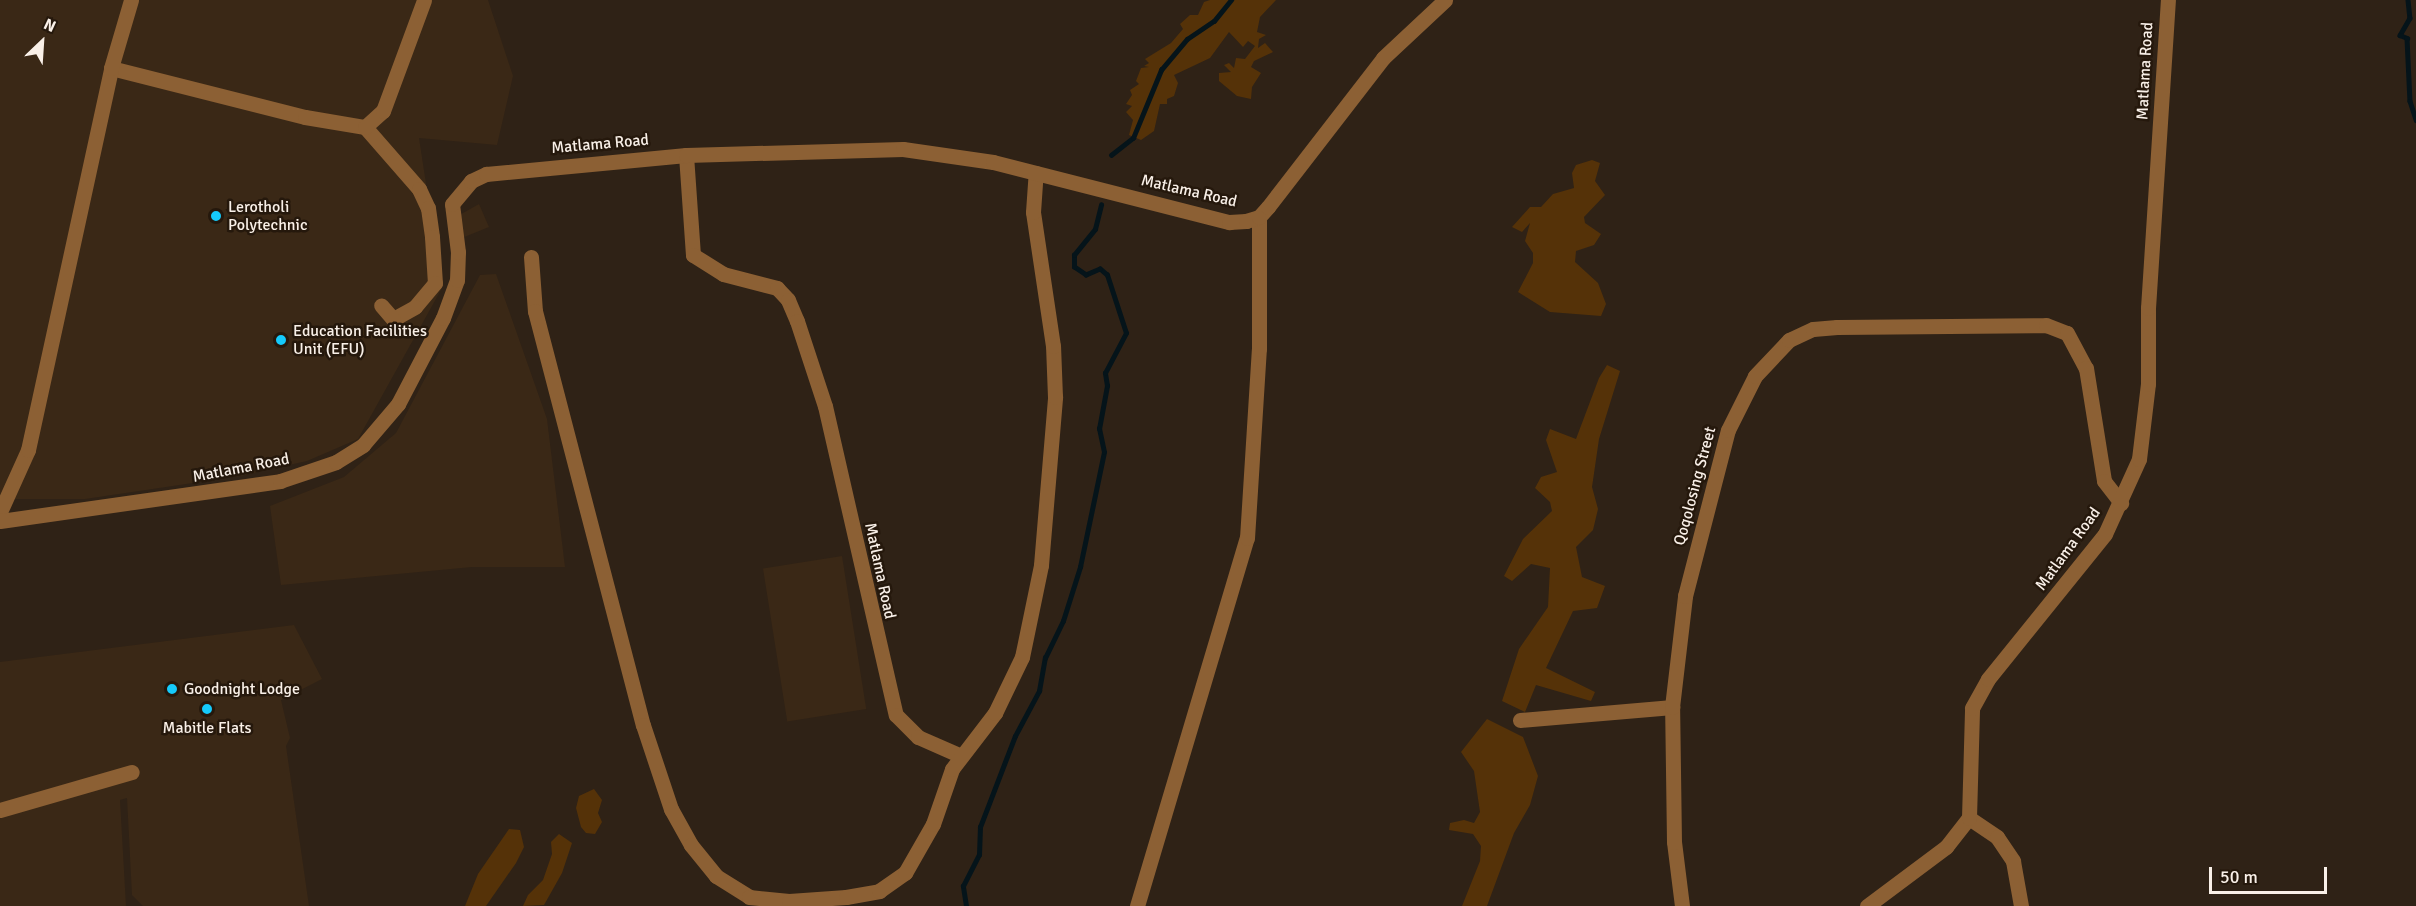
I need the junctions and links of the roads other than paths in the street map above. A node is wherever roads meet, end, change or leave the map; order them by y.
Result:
1 (131, 0) edge
2 (424, 0) edge
3 (1445, 0) edge
4 (2168, 0) edge
5 (111, 68) junction
6 (365, 127) junction
7 (686, 155) junction
8 (1036, 173) junction
9 (1259, 217) junction
10 (531, 256) dead end
11 (381, 305) dead end
12 (2121, 503) junction
13 (0, 512) edge
14 (0, 520) edge
15 (1672, 707) junction
16 (1520, 720) dead end
17 (961, 756) junction
18 (132, 771) dead end
19 (0, 810) edge
20 (1969, 818) junction
21 (1137, 906) edge
22 (1683, 906) edge
23 (1867, 906) edge
24 (2021, 906) edge

1 - 5 street
2 - 6 street
3 - 9 street
4 - 12 street, Matlama Road
5 - 6 street
5 - 13 street
6 - 11 street
7 - 8 street, Matlama Road
7 - 14 street, Matlama Road
7 - 17 street, Matlama Road
8 - 9 street, Matlama Road
8 - 17 street
9 - 21 street
10 - 17 street
12 - 15 street, Qoqolosing Street
12 - 20 street, Matlama Road
15 - 16 street
15 - 22 street, Qoqolosing Street
18 - 19 street
20 - 23 street
20 - 24 street

